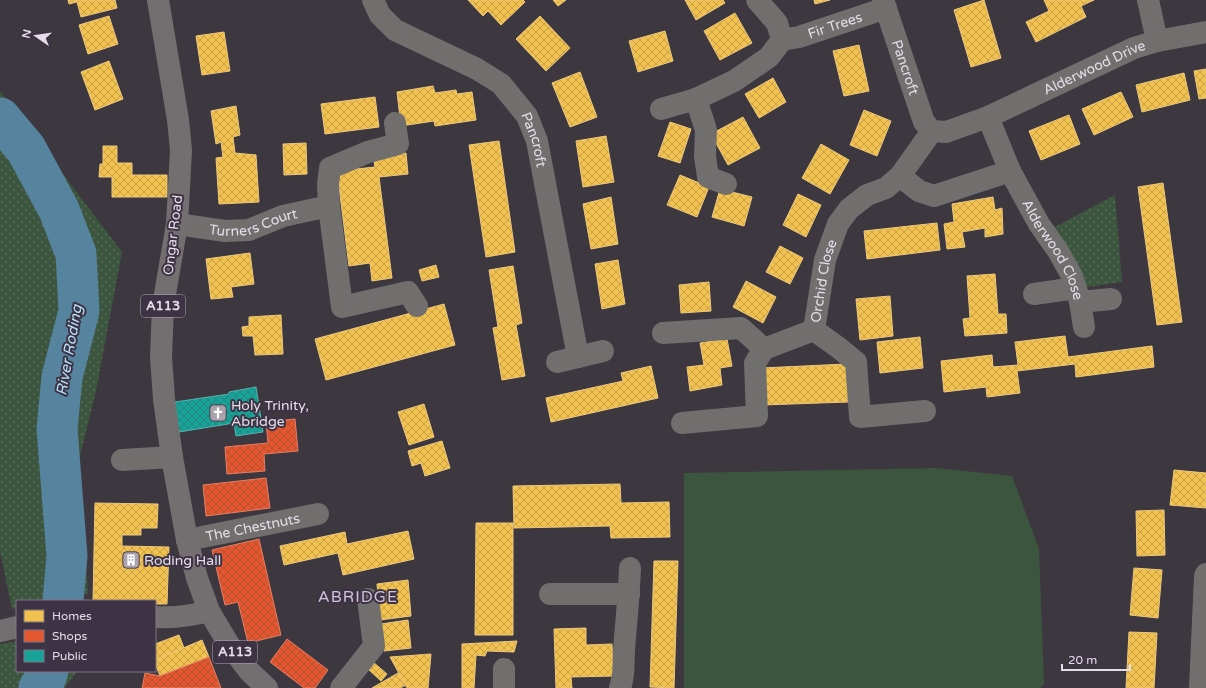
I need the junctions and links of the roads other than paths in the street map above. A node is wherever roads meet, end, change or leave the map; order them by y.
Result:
1 (158, 0) edge
2 (373, 0) edge
3 (757, 0) edge
4 (1148, 0) edge
5 (885, 4) edge
6 (1206, 32) edge
7 (782, 40) junction
8 (1157, 41) junction
9 (696, 99) junction
10 (661, 109) dead end
11 (988, 117) junction
12 (395, 122) dead end
13 (932, 131) junction
14 (1010, 171) junction
15 (900, 176) junction
16 (726, 184) dead end
17 (329, 206) junction
18 (177, 224) junction
19 (1034, 294) dead end
20 (1078, 295) junction
21 (1111, 299) dead end
22 (417, 306) dead end
23 (1084, 327) dead end
24 (814, 330) junction
25 (663, 333) dead end
26 (773, 345) junction
27 (603, 351) dead end
28 (578, 357) junction
29 (557, 362) dead end
30 (925, 411) dead end
31 (682, 423) dead end
32 (172, 457) junction
33 (122, 460) dead end
34 (318, 514) dead end
35 (187, 540) junction
36 (630, 568) dead end
37 (1206, 574) edge
38 (550, 594) dead end
39 (629, 594) junction
40 (368, 599) dead end
41 (209, 611) junction
42 (156, 617) edge
43 (1202, 677) edge
44 (267, 688) edge
45 (341, 688) edge
46 (620, 688) edge

1 - 18 main road, Ongar Road / A113
2 - 28 street, Pancroft
3 - 7 street
4 - 8 street
5 - 7 street, Fir Trees
5 - 13 street, Pancroft
6 - 8 street, Alderwood Drive
7 - 9 street
8 - 11 street, Alderwood Drive
9 - 10 street
9 - 16 street
11 - 13 street, Alderwood Drive
11 - 14 street
12 - 17 street
13 - 15 street
14 - 15 street
14 - 20 street, Alderwood Close
15 - 24 street, Orchid Close
17 - 18 street, Turners Court
17 - 22 street
18 - 32 main road, Ongar Road / A113
19 - 20 street
20 - 21 street, Alderwood Close
20 - 23 street
24 - 26 street, Orchid Close
24 - 30 street
25 - 26 street
26 - 31 street
27 - 28 street
28 - 29 street
32 - 33 street
32 - 35 main road, Ongar Road / A113
34 - 35 street, The Chestnuts
35 - 41 main road, Ongar Road / A113
36 - 39 street
37 - 43 street
38 - 39 street
39 - 46 street
40 - 45 street
41 - 42 main road
41 - 44 main road, A113

